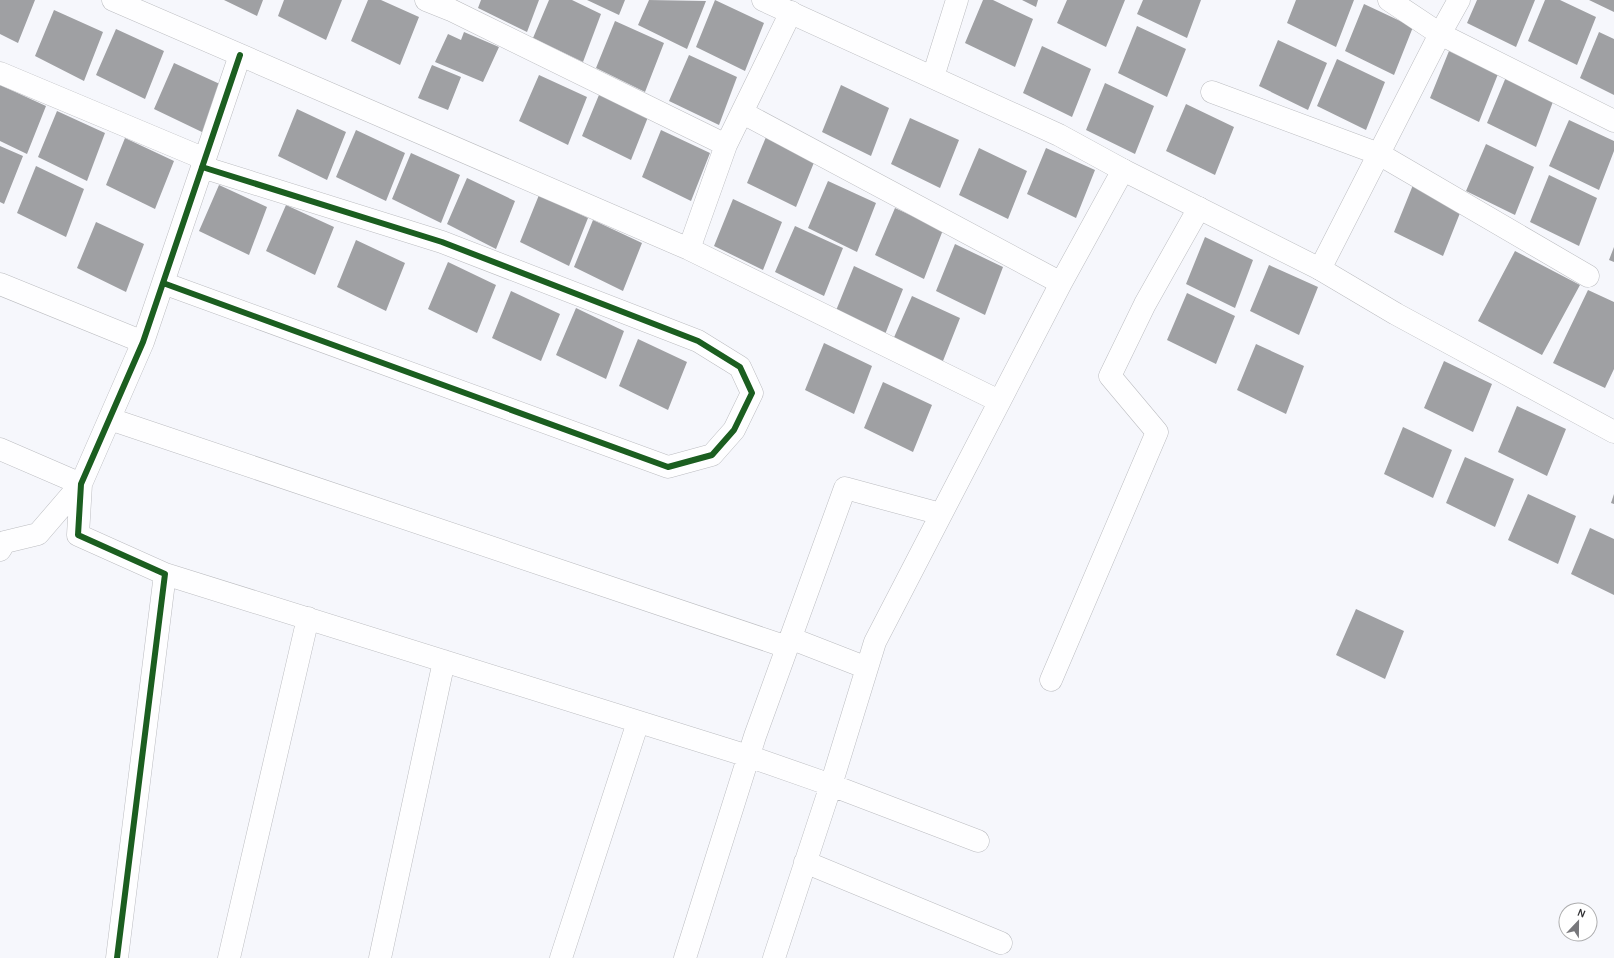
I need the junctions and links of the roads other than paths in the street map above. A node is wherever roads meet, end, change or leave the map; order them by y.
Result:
1 (113, 0) edge
2 (426, 0) edge
3 (763, 0) edge
4 (957, 0) edge
5 (1389, 0) edge
6 (1459, 0) edge
7 (791, 12) junction
8 (1440, 34) junction
9 (240, 55) junction
10 (0, 73) edge
11 (933, 77) junction
12 (1212, 92) dead end
13 (743, 113) junction
14 (1614, 121) edge
15 (726, 145) junction
16 (1379, 154) junction
17 (204, 163) junction
18 (1123, 170) junction
19 (1199, 208) junction
20 (689, 249) junction
21 (1320, 269) junction
22 (1588, 276) dead end
23 (163, 283) junction
24 (1061, 283) junction
25 (0, 284) edge
26 (143, 342) junction
27 (999, 401) junction
28 (110, 419) junction
29 (1614, 432) edge
30 (0, 449) edge
31 (81, 484) junction
32 (941, 514) junction
33 (0, 550) edge
34 (165, 574) junction
35 (308, 618) junction
36 (789, 643) junction
37 (444, 661) junction
38 (867, 668) junction
39 (1051, 680) dead end
40 (638, 722) junction
41 (748, 756) junction
42 (831, 785) junction
43 (978, 841) dead end
44 (805, 862) junction
45 (1001, 943) dead end
46 (117, 958) edge
47 (229, 958) edge
48 (380, 958) edge
49 (561, 958) edge
50 (685, 958) edge
51 (774, 958) edge

1 - 9 street
2 - 15 street
3 - 7 street
4 - 11 street
5 - 8 street
6 - 8 street
7 - 11 street
7 - 13 street
8 - 14 street
8 - 16 street
9 - 17 street
9 - 20 street
10 - 17 street
11 - 18 street
12 - 16 street
13 - 15 street
13 - 24 street
15 - 20 street
16 - 21 street
16 - 22 street
17 - 23 street
17 - 23 street
18 - 19 street
18 - 24 street
19 - 21 street
19 - 39 street
20 - 27 street
21 - 29 street
23 - 26 street
24 - 27 street
25 - 26 street
26 - 28 street
27 - 32 street
28 - 31 street
28 - 36 street
30 - 31 street
31 - 33 street
31 - 34 street
32 - 36 street
32 - 38 street
34 - 35 street
34 - 46 street
35 - 37 street
35 - 47 street
36 - 38 street
36 - 41 street
37 - 40 street
37 - 48 street
38 - 42 street
40 - 41 street
40 - 49 street
41 - 42 street
41 - 50 street
42 - 43 street
42 - 44 street
44 - 45 street
44 - 51 street

